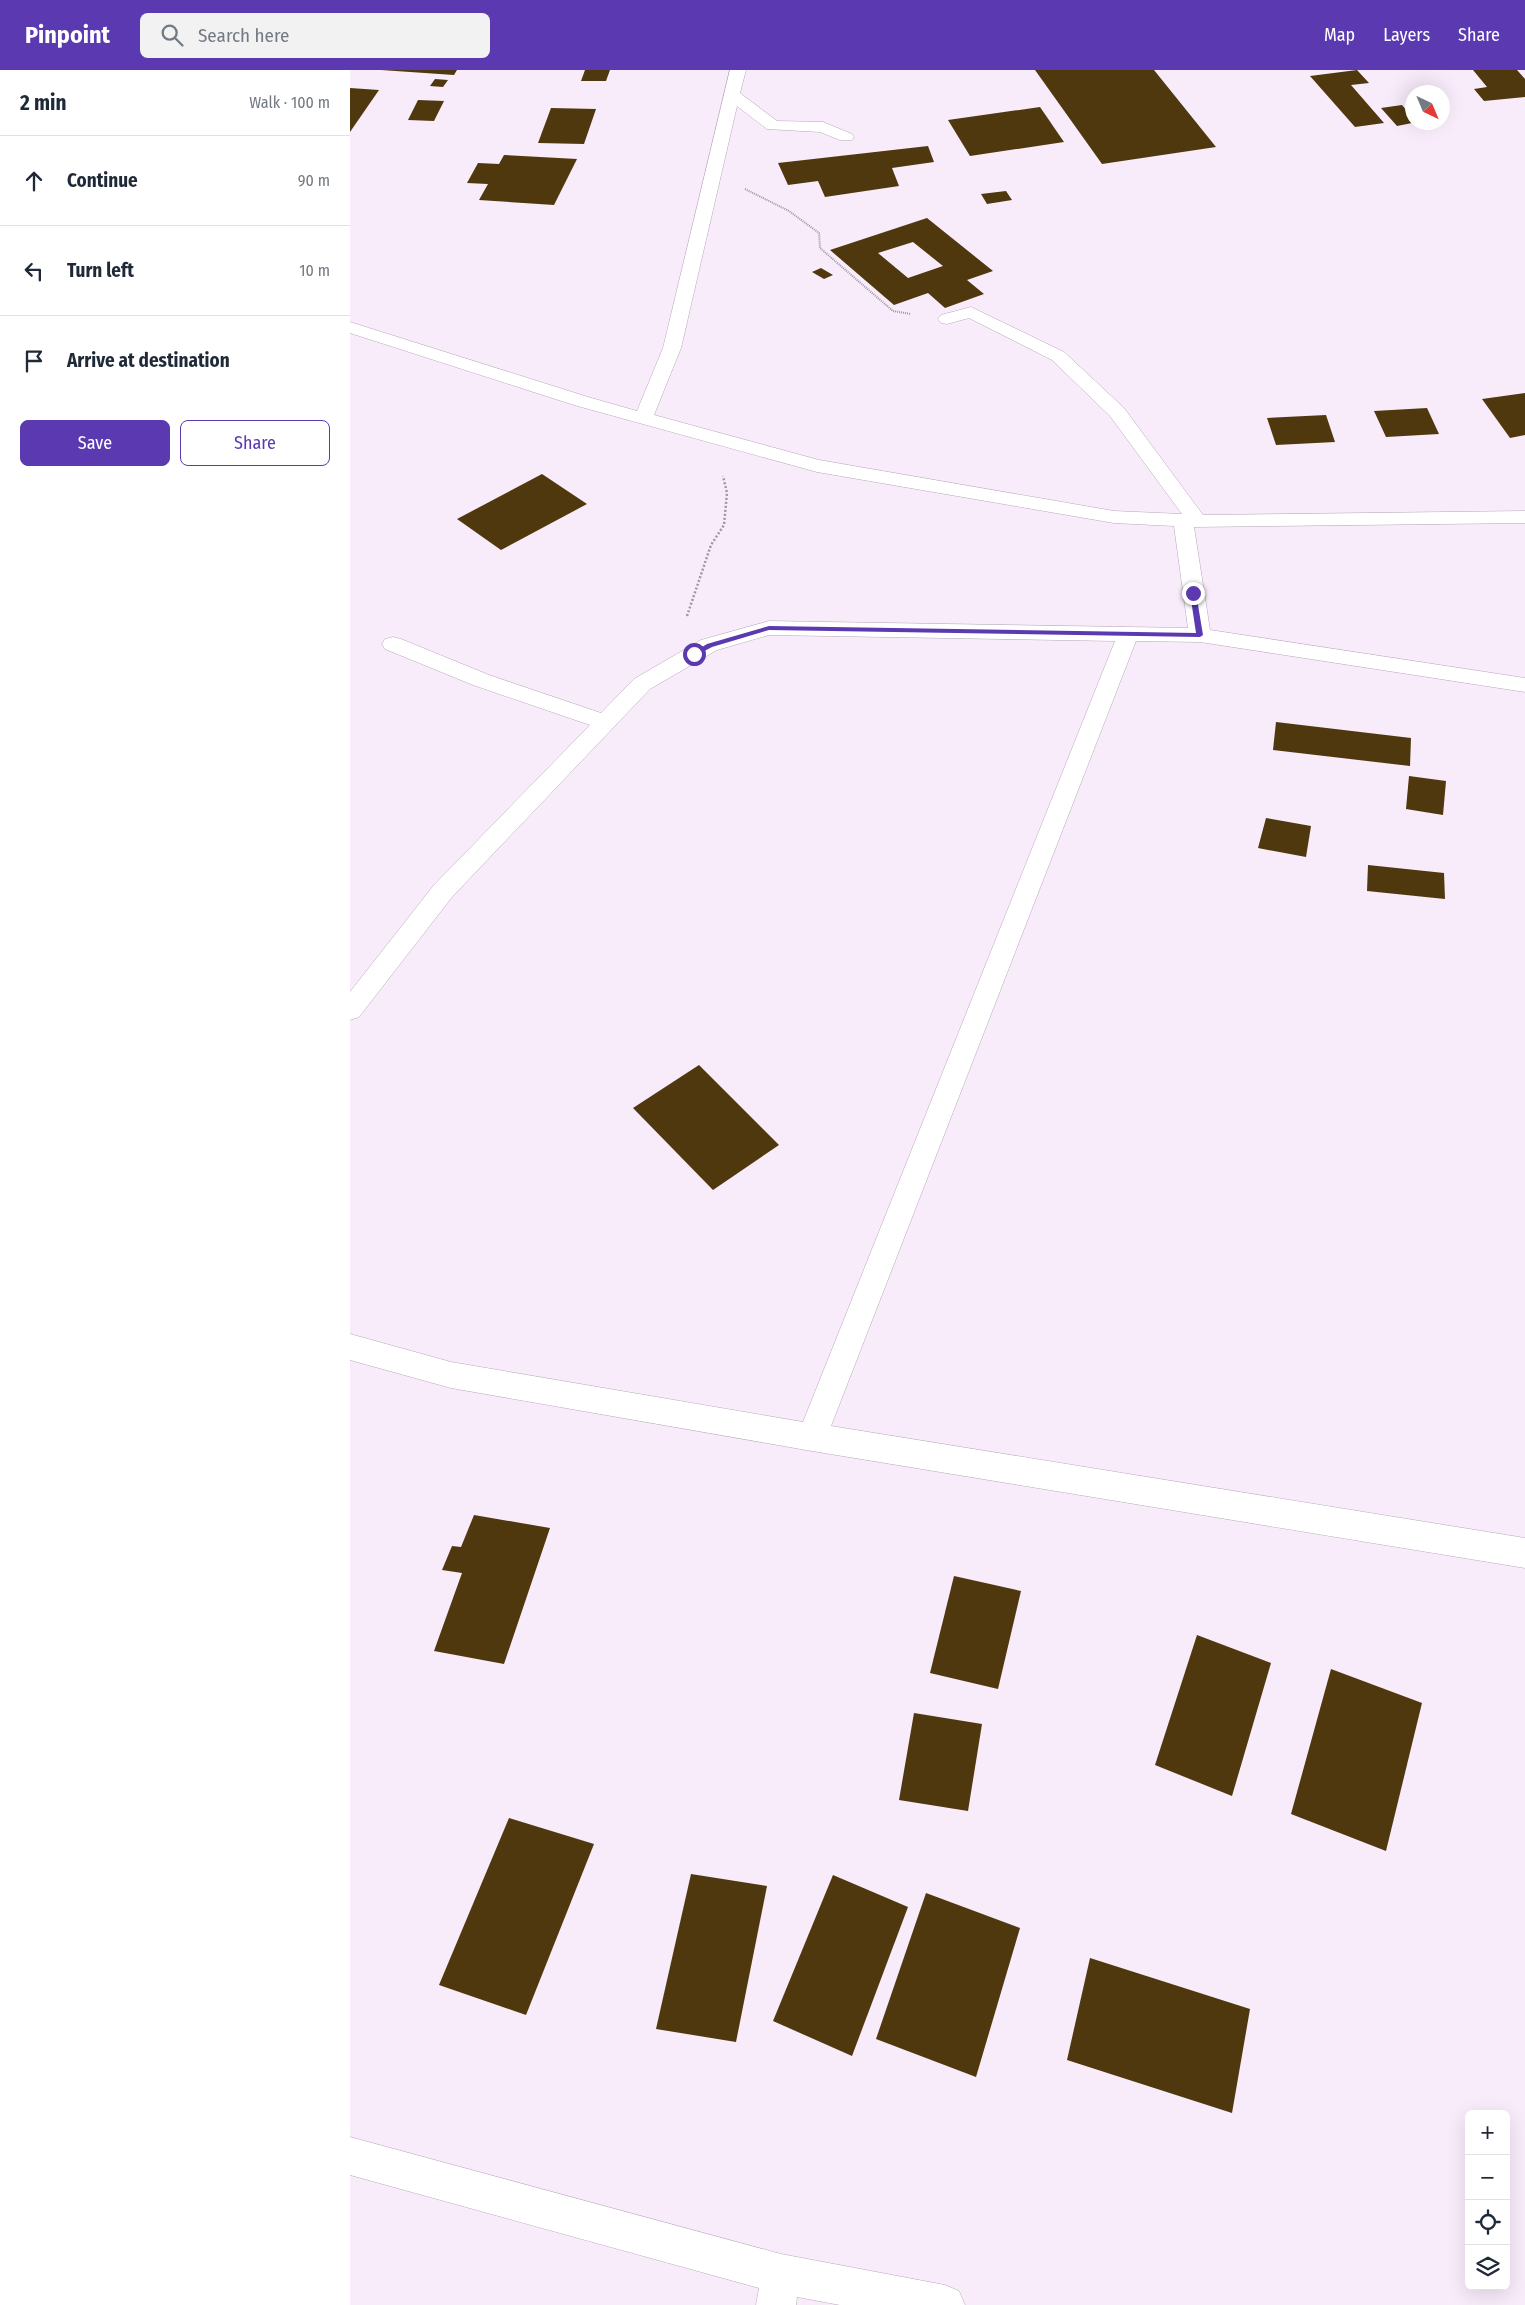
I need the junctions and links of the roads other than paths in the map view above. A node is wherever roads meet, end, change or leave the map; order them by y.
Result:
1 (738, 70) edge
2 (732, 94) junction
3 (846, 137) dead end
4 (947, 319) road end
5 (350, 327) edge
6 (644, 418) junction
7 (1525, 517) edge
8 (1190, 521) junction
9 (1128, 634) junction
10 (1200, 635) junction
11 (393, 644) dead end
12 (1525, 685) edge
13 (604, 722) junction
14 (350, 1010) edge
15 (350, 1347) edge
16 (812, 1437) junction
17 (1525, 1553) edge
18 (350, 2156) edge
19 (779, 2290) edge
20 (945, 2305) edge

1 - 2 street
2 - 3 street
2 - 6 street
4 - 8 street
5 - 6 street
6 - 8 street
7 - 8 street
8 - 10 street
9 - 10 street
9 - 13 street
9 - 16 street
10 - 12 street
11 - 13 street
13 - 14 street
15 - 16 street
16 - 17 street
18 - 19 street
19 - 20 street

